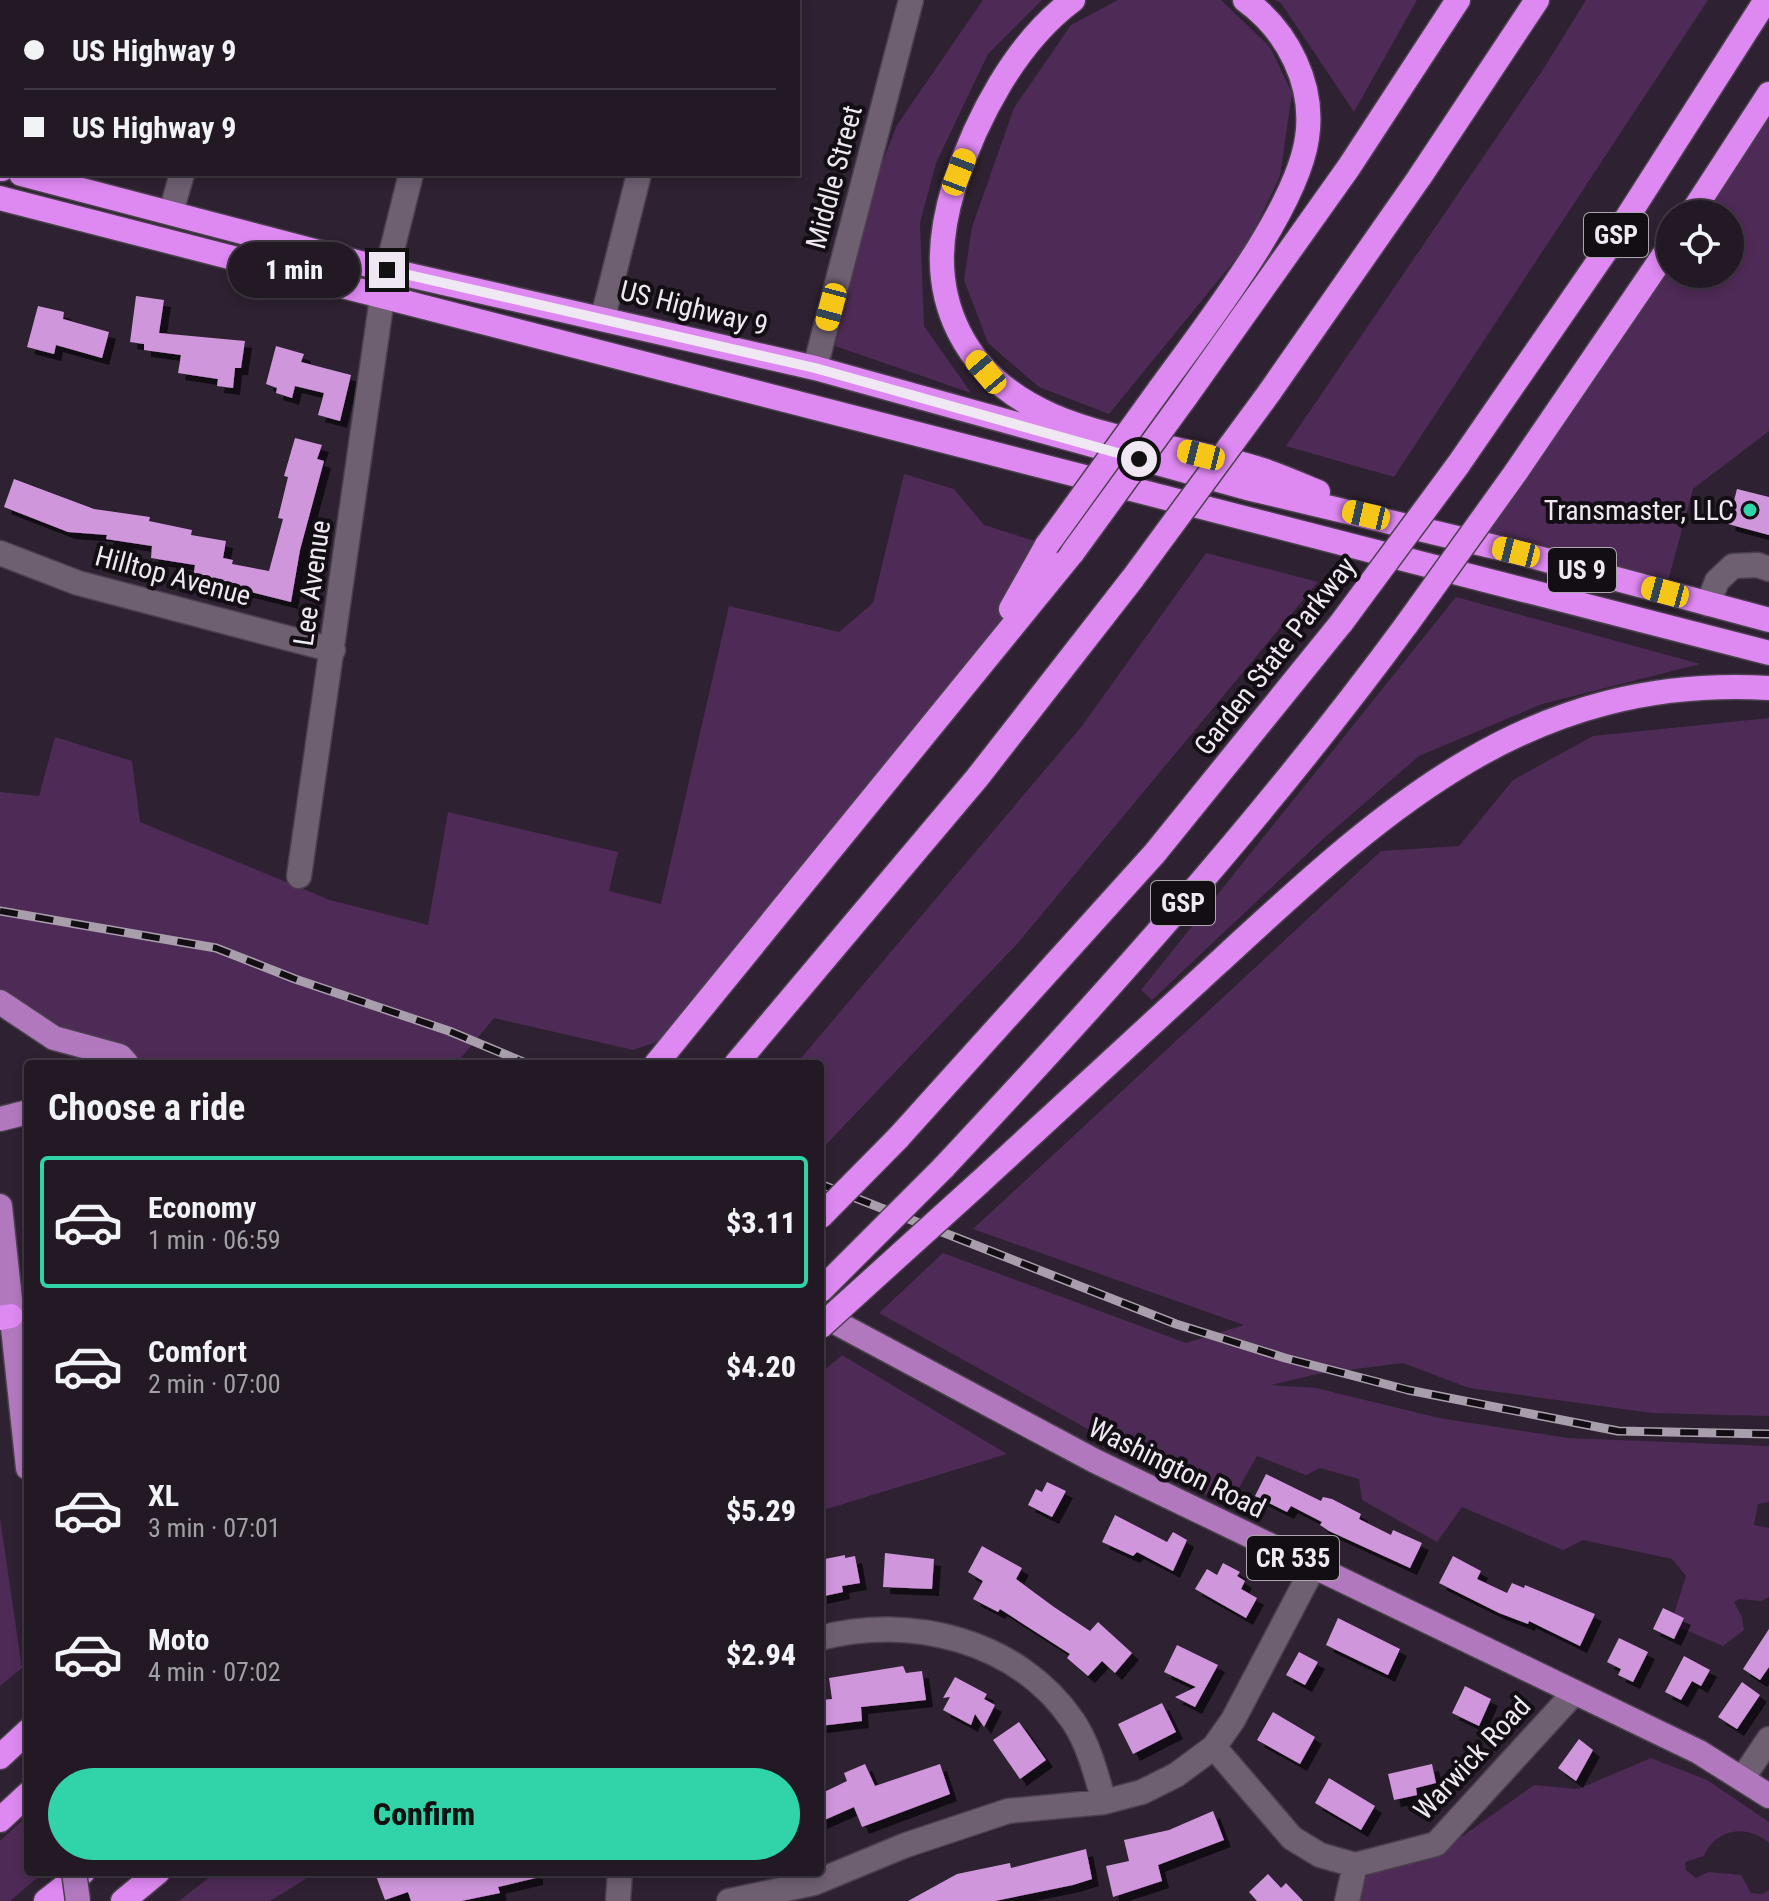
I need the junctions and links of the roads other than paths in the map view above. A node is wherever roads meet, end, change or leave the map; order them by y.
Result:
1 (911, 0) edge
2 (1073, 0) edge
3 (1245, 0) edge
4 (1458, 0) edge
5 (1537, 0) edge
6 (1766, 0) edge
7 (1769, 94) edge
8 (29, 176) edge
9 (181, 176) edge
10 (410, 176) edge
11 (638, 176) edge
12 (0, 198) edge
13 (1700, 200) edge
14 (171, 212) junction
15 (1656, 267) edge
16 (387, 270) junction
17 (382, 298) junction
18 (603, 317) junction
19 (815, 368) junction
20 (1395, 522) junction
21 (0, 553) edge
22 (1769, 569) edge
23 (1708, 604) junction
24 (1769, 620) edge
25 (333, 650) junction
26 (1769, 653) edge
27 (985, 656) junction
28 (1769, 688) edge
29 (299, 876) dead end
30 (0, 1002) edge
31 (124, 1060) edge
32 (659, 1060) edge
33 (739, 1060) edge
34 (24, 1113) edge
35 (0, 1119) edge
36 (0, 1206) edge
37 (824, 1213) edge
38 (824, 1287) edge
39 (824, 1316) edge
40 (6, 1317) edge
41 (824, 1323) edge
42 (24, 1441) edge
43 (1313, 1568) junction
44 (824, 1637) edge
45 (1575, 1692) junction
46 (24, 1735) edge
47 (1769, 1739) edge
48 (1214, 1747) junction
49 (0, 1757) edge
50 (1742, 1779) junction
51 (1769, 1796) edge
52 (24, 1798) edge
53 (1104, 1802) junction
54 (0, 1820) edge
55 (1355, 1865) junction
56 (75, 1876) edge
57 (78, 1876) edge
58 (153, 1876) edge
59 (620, 1876) edge
60 (46, 1901) edge
61 (78, 1901) edge
62 (123, 1901) edge
63 (618, 1901) edge
64 (729, 1901) edge
65 (1347, 1901) edge

1 - 19 street, Middle Street
2 - 20 highway
3 - 27 highway, bridge
4 - 27 highway, bridge
5 - 33 highway, bridge
6 - 37 highway, Garden State Parkway / GSP, bridge
7 - 13 highway
8 - 14 highway, US Highway 9 / US 9
9 - 14 street
10 - 16 street
11 - 18 street
12 - 17 highway, US 9
14 - 16 highway, US Highway 9 / US 9
15 - 38 highway, GSP, bridge
16 - 18 highway, US Highway 9 / US 9
17 - 25 street, Lee Avenue
17 - 26 highway, US 9
18 - 19 highway, US Highway 9 / US 9
19 - 20 highway, US Highway 9 / US 9
20 - 23 highway, US Highway 9 / US 9
21 - 25 street, Hilltop Avenue
22 - 23 street
23 - 24 highway, US Highway 9 / US 9
25 - 29 street, Lee Avenue
27 - 32 highway
28 - 41 highway, bridge
30 - 31 main road
34 - 35 main road
36 - 40 main road
39 - 43 main road, Washington Road / CR 535
40 - 42 main road
43 - 45 main road, Washington Road / CR 535
43 - 48 street
44 - 53 street
45 - 50 main road, Washington Road / CR 535
45 - 55 street, Warwick Road
46 - 49 highway
47 - 50 street
48 - 53 street
48 - 55 street
50 - 51 main road, Washington Road / CR 535
52 - 54 highway
53 - 64 street
55 - 65 street
56 - 61 main road, bridge
57 - 60 highway
58 - 62 highway
59 - 63 street

